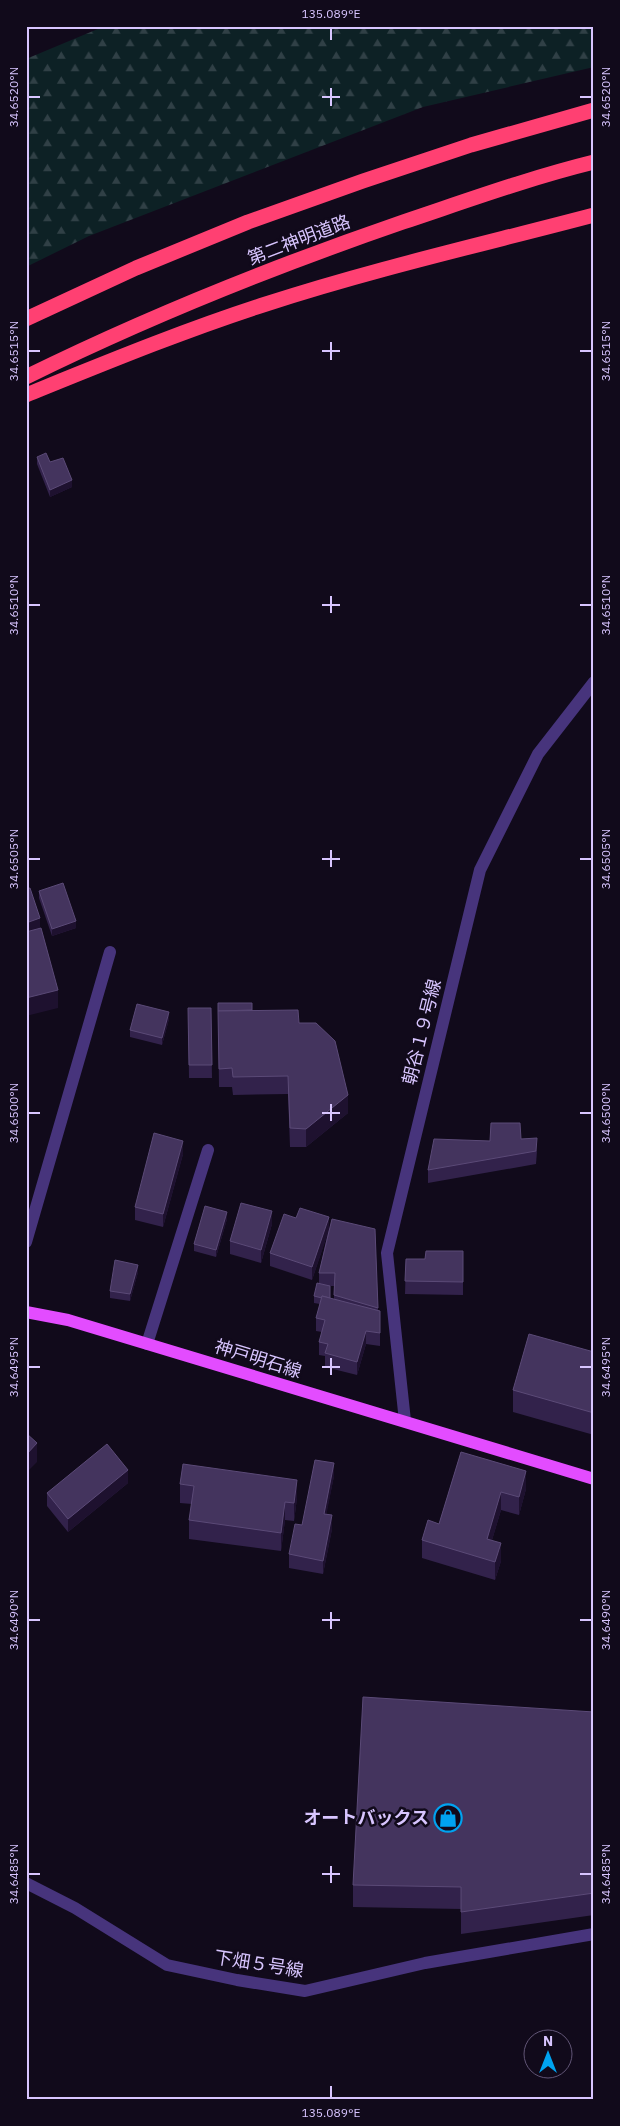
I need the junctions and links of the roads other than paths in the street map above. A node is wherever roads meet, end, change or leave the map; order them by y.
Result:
1 (594, 110) edge
2 (594, 162) edge
3 (594, 215) edge
4 (26, 319) edge
5 (26, 377) edge
6 (26, 395) edge
7 (594, 682) edge
8 (110, 952) dead end
9 (208, 1150) dead end
10 (26, 1242) edge
11 (26, 1312) edge
12 (147, 1344) junction
13 (405, 1421) junction
14 (594, 1479) edge
15 (26, 1883) edge
16 (594, 1934) edge

1 - 4 highway, 第二神明道路
2 - 5 highway, 第二神明道路
3 - 6 highway
7 - 13 street, 朝谷１９号線
8 - 10 street
9 - 12 street
11 - 12 main road, 神戸明石線
12 - 13 main road, 神戸明石線
13 - 14 main road, 神戸明石線
15 - 16 street, 下畑５号線

